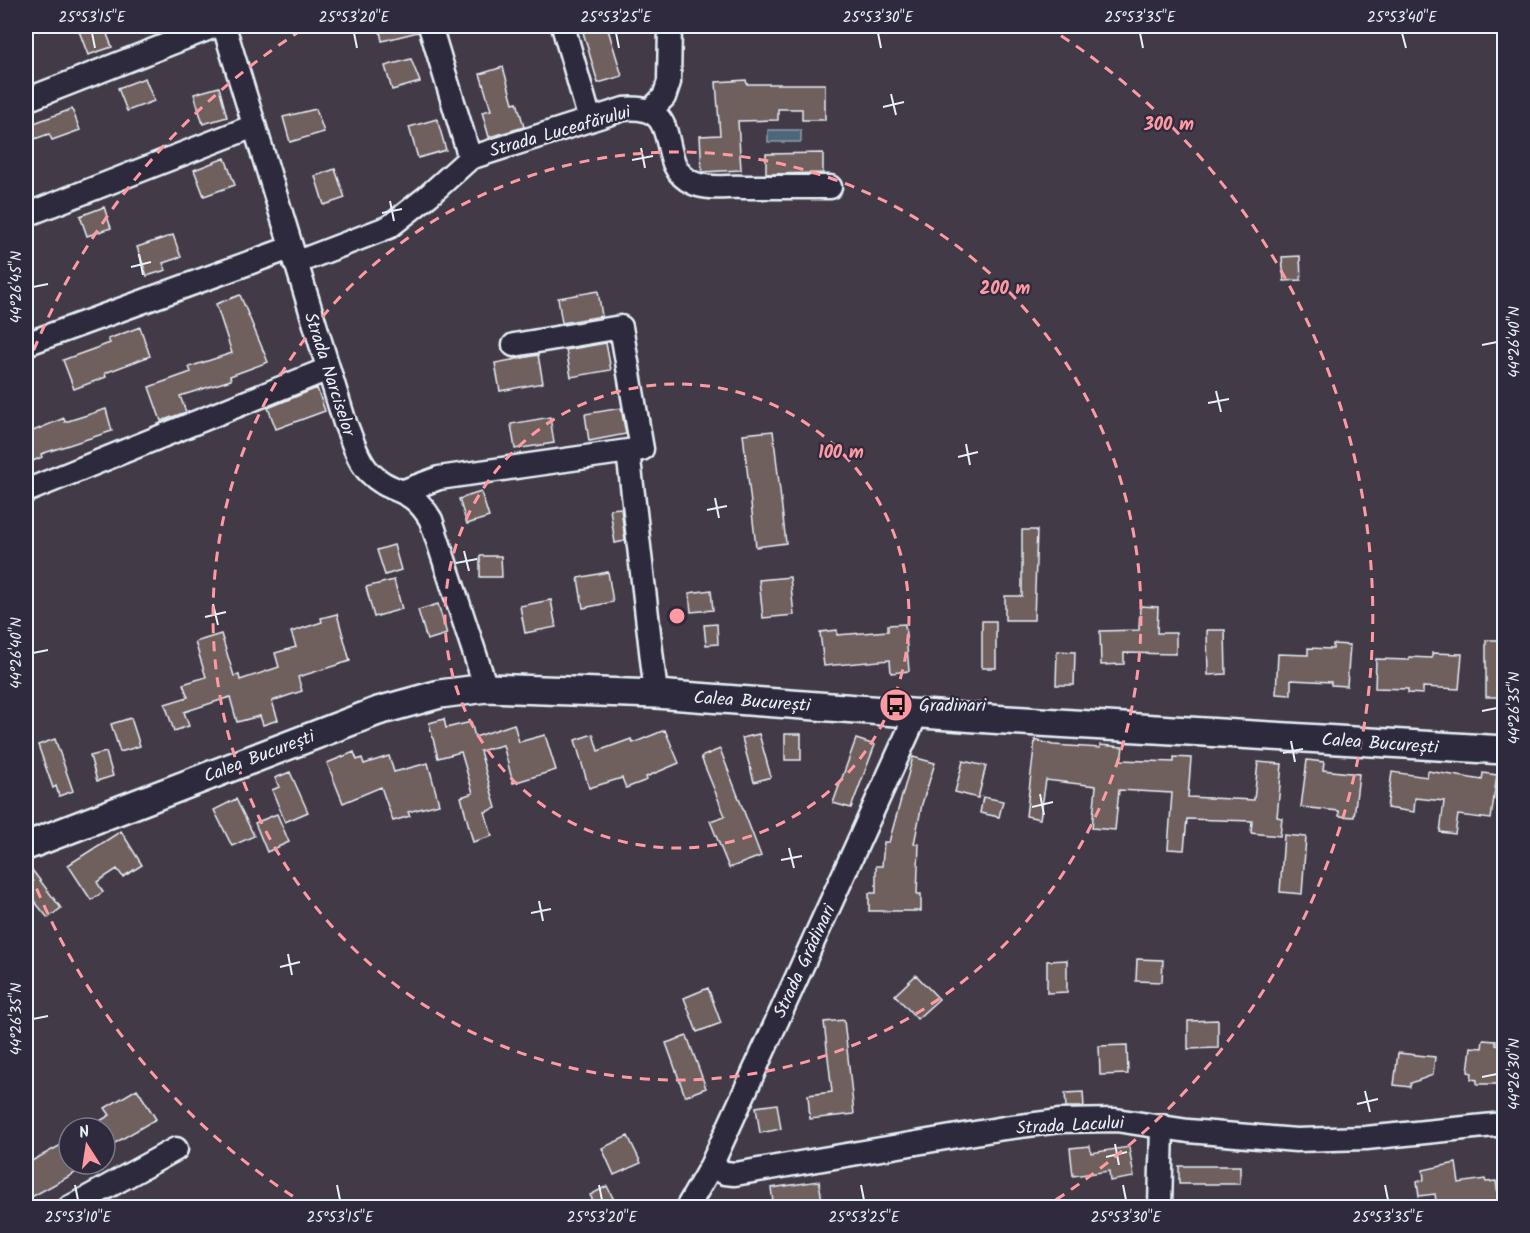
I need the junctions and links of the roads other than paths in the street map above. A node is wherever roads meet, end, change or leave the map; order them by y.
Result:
1 (215, 26) edge
2 (224, 26) edge
3 (430, 26) edge
4 (563, 26) edge
5 (670, 26) edge
6 (26, 100) edge
7 (651, 111) junction
8 (590, 120) junction
9 (254, 126) junction
10 (470, 158) junction
11 (830, 187) dead end
12 (26, 215) edge
13 (292, 256) junction
14 (26, 344) edge
15 (514, 345) dead end
16 (328, 369) junction
17 (628, 451) junction
18 (26, 491) edge
19 (404, 491) junction
20 (486, 688) junction
21 (656, 694) junction
22 (917, 713) junction
23 (1504, 750) edge
24 (26, 846) edge
25 (1504, 1124) edge
26 (1162, 1126) junction
27 (176, 1149) dead end
28 (711, 1166) junction
29 (69, 1208) edge
30 (687, 1208) edge
31 (1160, 1208) edge

1 - 6 street
2 - 9 street, Strada Narciselor
3 - 10 street, Strada Luceafărului
4 - 8 street
5 - 7 street
7 - 8 street, Strada Luceafărului
7 - 11 street
8 - 10 street, Strada Luceafărului
9 - 12 street
9 - 13 street, Strada Narciselor
10 - 13 street, Strada Luceafărului
13 - 14 street, Strada Luceafărului
13 - 16 street, Strada Narciselor
15 - 17 street
16 - 18 street
16 - 19 street, Strada Narciselor
17 - 19 street
17 - 21 street
19 - 20 street, Strada Narciselor
20 - 21 main road, Calea București
20 - 24 main road, Calea București
21 - 22 main road, Calea București
22 - 23 main road, Calea București
22 - 28 street, Strada Grădinari
25 - 26 street, Strada Lacului
26 - 28 street, Strada Lacului
26 - 31 street
27 - 29 street
28 - 30 street, Strada Grădinari

